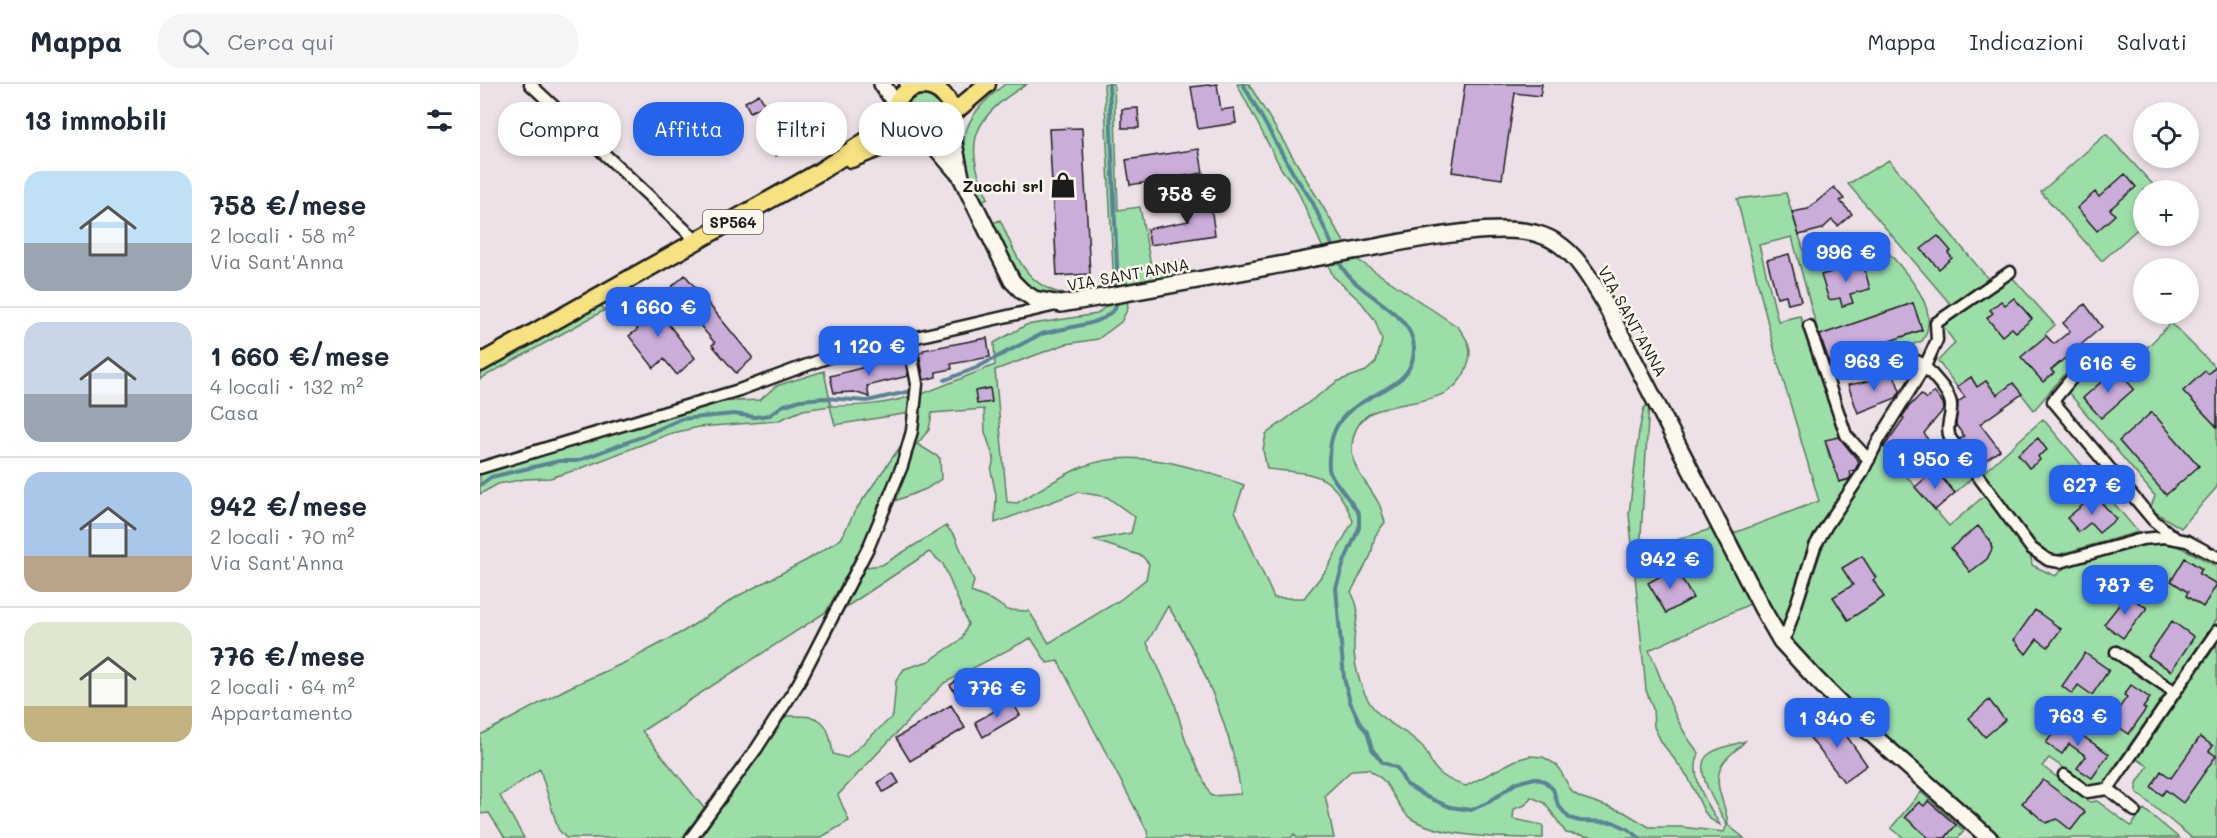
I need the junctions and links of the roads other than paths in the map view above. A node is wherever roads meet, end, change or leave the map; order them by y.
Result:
1 (530, 84) edge
2 (882, 84) edge
3 (953, 84) edge
4 (987, 84) edge
5 (918, 86) edge
6 (891, 102) edge
7 (901, 102) edge
8 (947, 102) edge
9 (964, 106) edge
10 (859, 146) edge
11 (859, 156) edge
12 (941, 156) edge
13 (957, 156) edge
14 (819, 172) junction
15 (961, 177) junction
16 (698, 242) junction
17 (2010, 272) dead end
18 (1061, 304) junction
19 (1809, 326) dead end
20 (908, 337) junction
21 (2091, 355) dead end
22 (480, 363) edge
23 (1925, 366) junction
24 (1866, 371) dead end
25 (1869, 460) junction
26 (480, 468) edge
27 (2176, 538) junction
28 (2217, 557) edge
29 (2217, 631) edge
30 (1781, 641) junction
31 (2116, 652) dead end
32 (2175, 692) junction
33 (2064, 774) dead end
34 (2108, 789) junction
35 (2134, 811) dead end
36 (691, 838) edge
37 (1989, 838) edge

1 - 16 street
2 - 6 street
3 - 5 main road
4 - 9 main road, SP564
5 - 7 main road, SP564
5 - 8 main road
10 - 14 main road, SP564
11 - 14 main road, SP564
12 - 15 street, VIA SANT'ANNA
13 - 15 street, VIA SANT'ANNA
14 - 16 main road, SP564
15 - 18 street, VIA SANT'ANNA
16 - 22 main road, SP564
17 - 23 street
18 - 20 street
18 - 30 street, VIA SANT'ANNA
19 - 25 street
20 - 26 street
20 - 36 street
21 - 27 street
23 - 24 street
23 - 25 street
23 - 27 street
25 - 30 street
27 - 28 street
29 - 32 street
30 - 37 street, VIA SANT'ANNA
31 - 32 street
32 - 34 street
33 - 34 street
34 - 35 street

